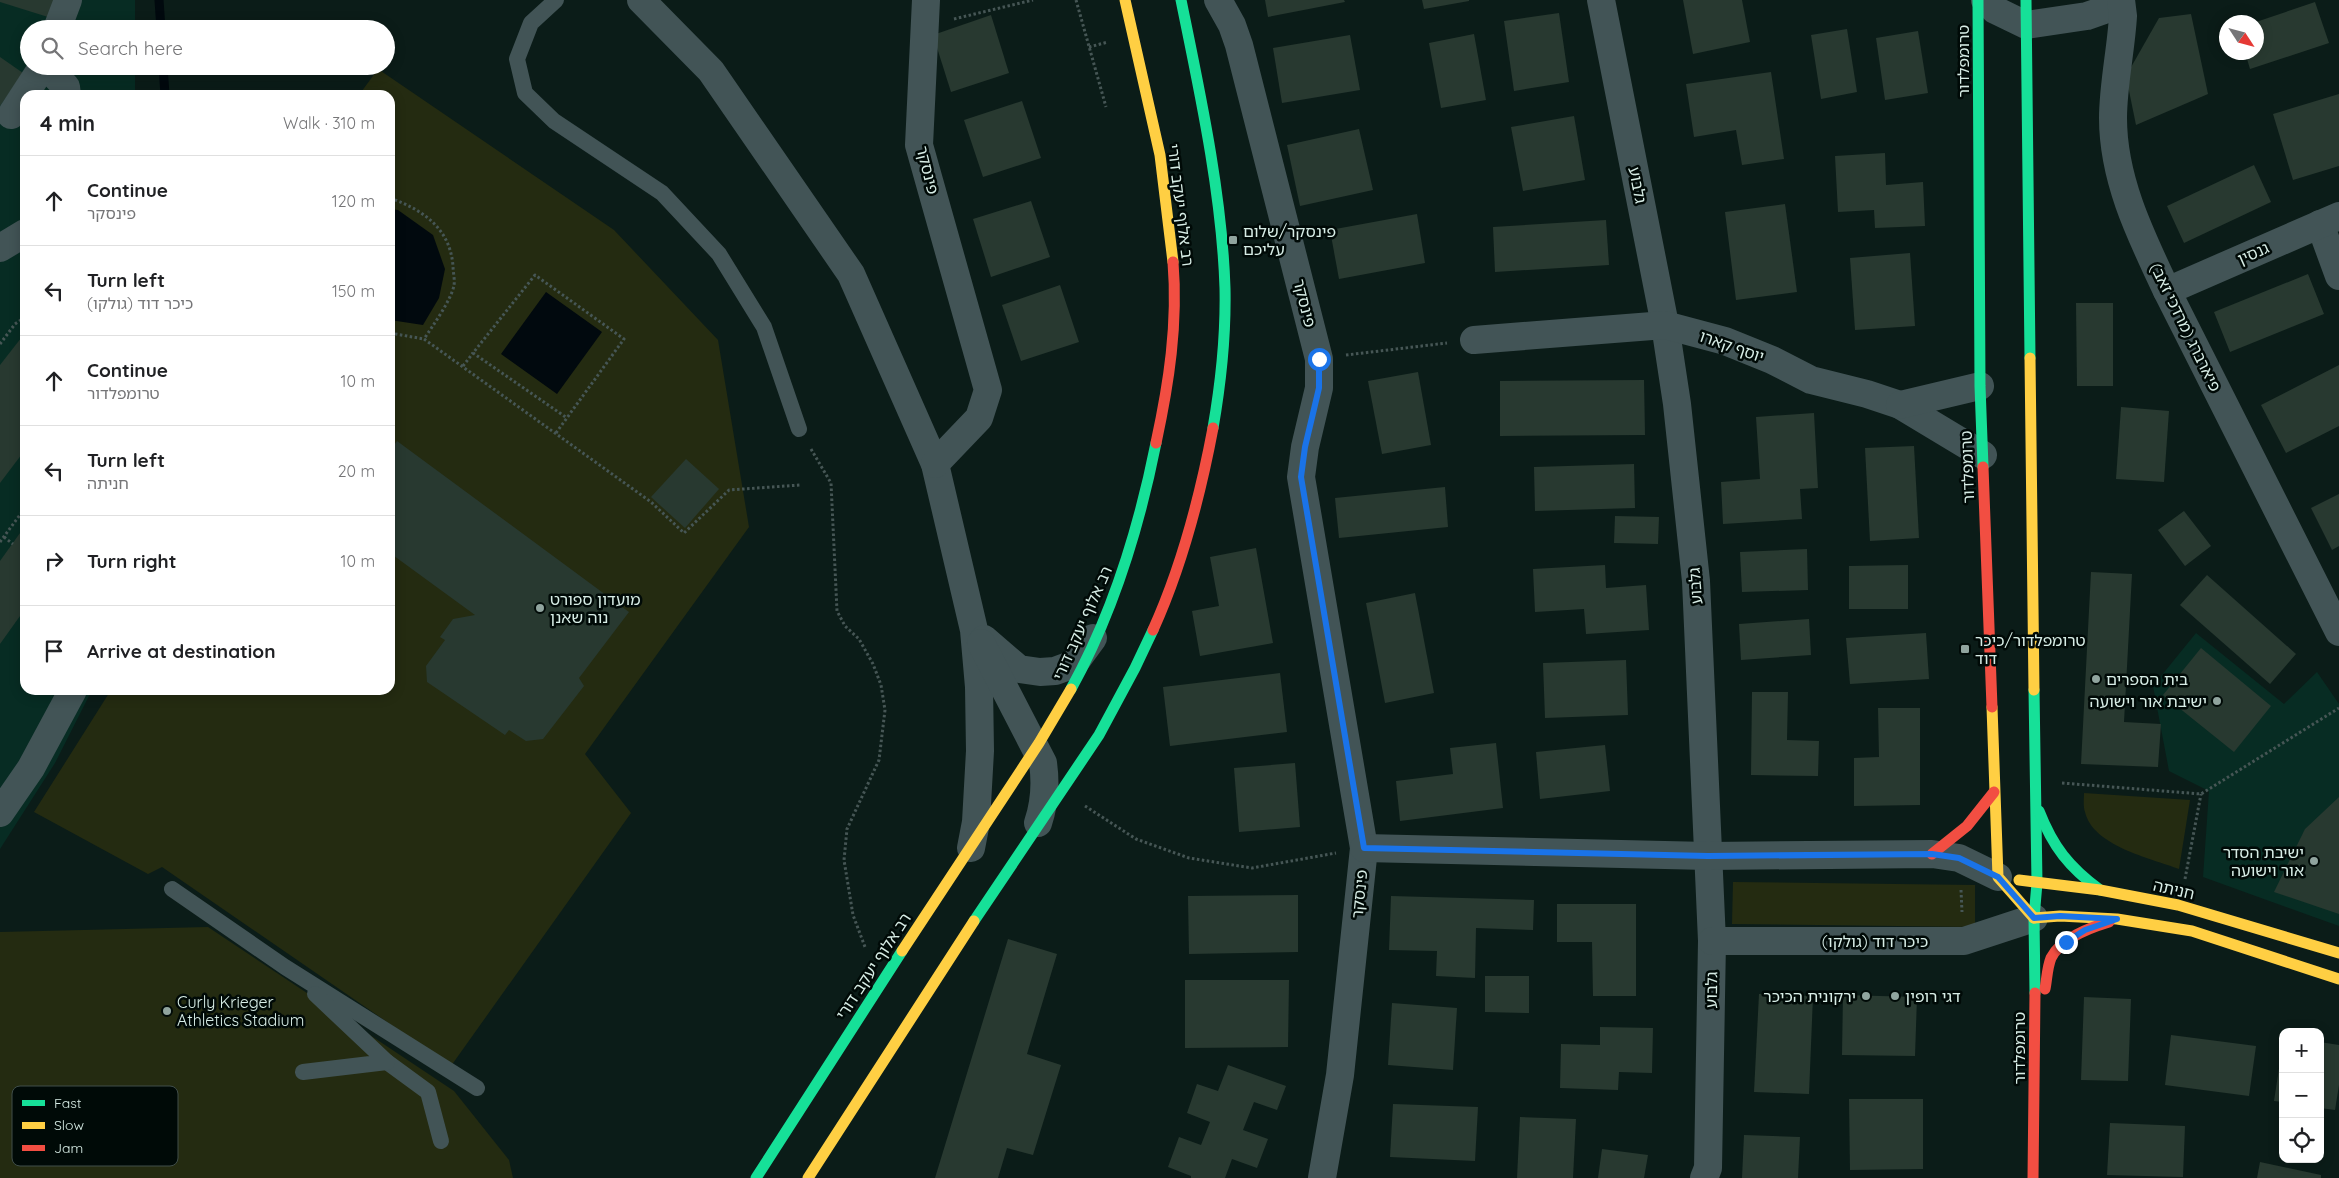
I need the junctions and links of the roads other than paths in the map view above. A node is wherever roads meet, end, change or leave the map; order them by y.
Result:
1 (68, 0) edge
2 (556, 0) edge
3 (641, 0) edge
4 (1125, 0) edge
5 (1181, 0) edge
6 (1218, 0) edge
7 (1601, 0) edge
8 (1978, 0) edge
9 (1985, 0) edge
10 (2114, 0) edge
11 (2120, 0) edge
12 (926, 13) edge
13 (2026, 13) edge
14 (60, 20) edge
15 (39, 75) edge
16 (54, 75) edge
17 (29, 90) edge
18 (66, 90) edge
19 (20, 103) edge
20 (11, 116) dead end
21 (2329, 220) edge
22 (20, 237) edge
23 (0, 248) edge
24 (2339, 276) edge
25 (2167, 291) junction
26 (1666, 325) junction
27 (1474, 340) road end
28 (1980, 386) junction
29 (1900, 406) junction
30 (799, 429) road end
31 (1983, 455) junction
32 (935, 464) junction
33 (1100, 629) junction
34 (974, 630) junction
35 (2339, 632) edge
36 (70, 695) edge
37 (1036, 748) junction
38 (1994, 792) junction
39 (2034, 798) junction
40 (0, 813) edge
41 (1038, 823) junction
42 (971, 848) junction
43 (1364, 848) junction
44 (1932, 854) junction
45 (1708, 856) junction
46 (1998, 877) junction
47 (2037, 883) junction
48 (172, 889) dead end
49 (2100, 890) junction
50 (2034, 918) junction
51 (2117, 919) junction
52 (1712, 941) junction
53 (2339, 953) edge
54 (286, 967) junction
55 (2339, 979) edge
56 (2036, 1027) junction
57 (387, 1062) junction
58 (303, 1072) dead end
59 (477, 1088) dead end
60 (441, 1141) dead end
61 (756, 1178) edge
62 (808, 1178) edge
63 (1322, 1178) edge
64 (1704, 1178) edge
65 (2033, 1178) edge

1 - 14 street
2 - 30 lane
3 - 32 street
4 - 33 street, רב אלוף יעקב דורי
5 - 41 street, רב אלוף יעקב דורי
6 - 43 street, פינסקר
7 - 26 street, גלבוע
8 - 28 street, טרומפלדור
9 - 13 street
10 - 13 street
11 - 25 street, פיארברג (מרדכי זאב)
12 - 32 street, פינסקר
13 - 39 street, טרומפלדור
15 - 17 street
16 - 18 street
19 - 20 street
21 - 24 street
21 - 25 street, גנסין
22 - 23 street
25 - 35 street, פיארברג (מרדכי זאב)
26 - 27 street, יוסף קארו
26 - 29 street, יוסף קארו
26 - 45 street, גלבוע
28 - 29 street
28 - 31 street, טרומפלדור
29 - 31 street, יוסף קארו
31 - 38 street, טרומפלדור
32 - 34 street
33 - 34 street
33 - 37 street, רב אלוף יעקב דורי
34 - 37 street
34 - 42 street
36 - 40 street
37 - 41 street
37 - 42 street, רב אלוף יעקב דורי
38 - 44 street
38 - 46 street, טרומפלדור
39 - 47 street, טרומפלדור
39 - 49 street
41 - 62 street, רב אלוף יעקב דורי
42 - 61 street, רב אלוף יעקב דורי
43 - 45 street
43 - 63 street, פינסקר
44 - 45 street
44 - 46 street
45 - 52 street, גלבוע
46 - 47 street, חניתה
46 - 50 street
47 - 49 street, חניתה
47 - 50 street, טרומפלדור
48 - 54 lane
49 - 53 street, חניתה
50 - 51 street
50 - 52 street, כיכר דוד (גולקו)
50 - 56 street, טרומפלדור
51 - 55 street
51 - 56 street
52 - 64 street, גלבוע
54 - 57 lane
54 - 59 lane
56 - 65 street, טרומפלדור
57 - 58 lane
57 - 60 lane

